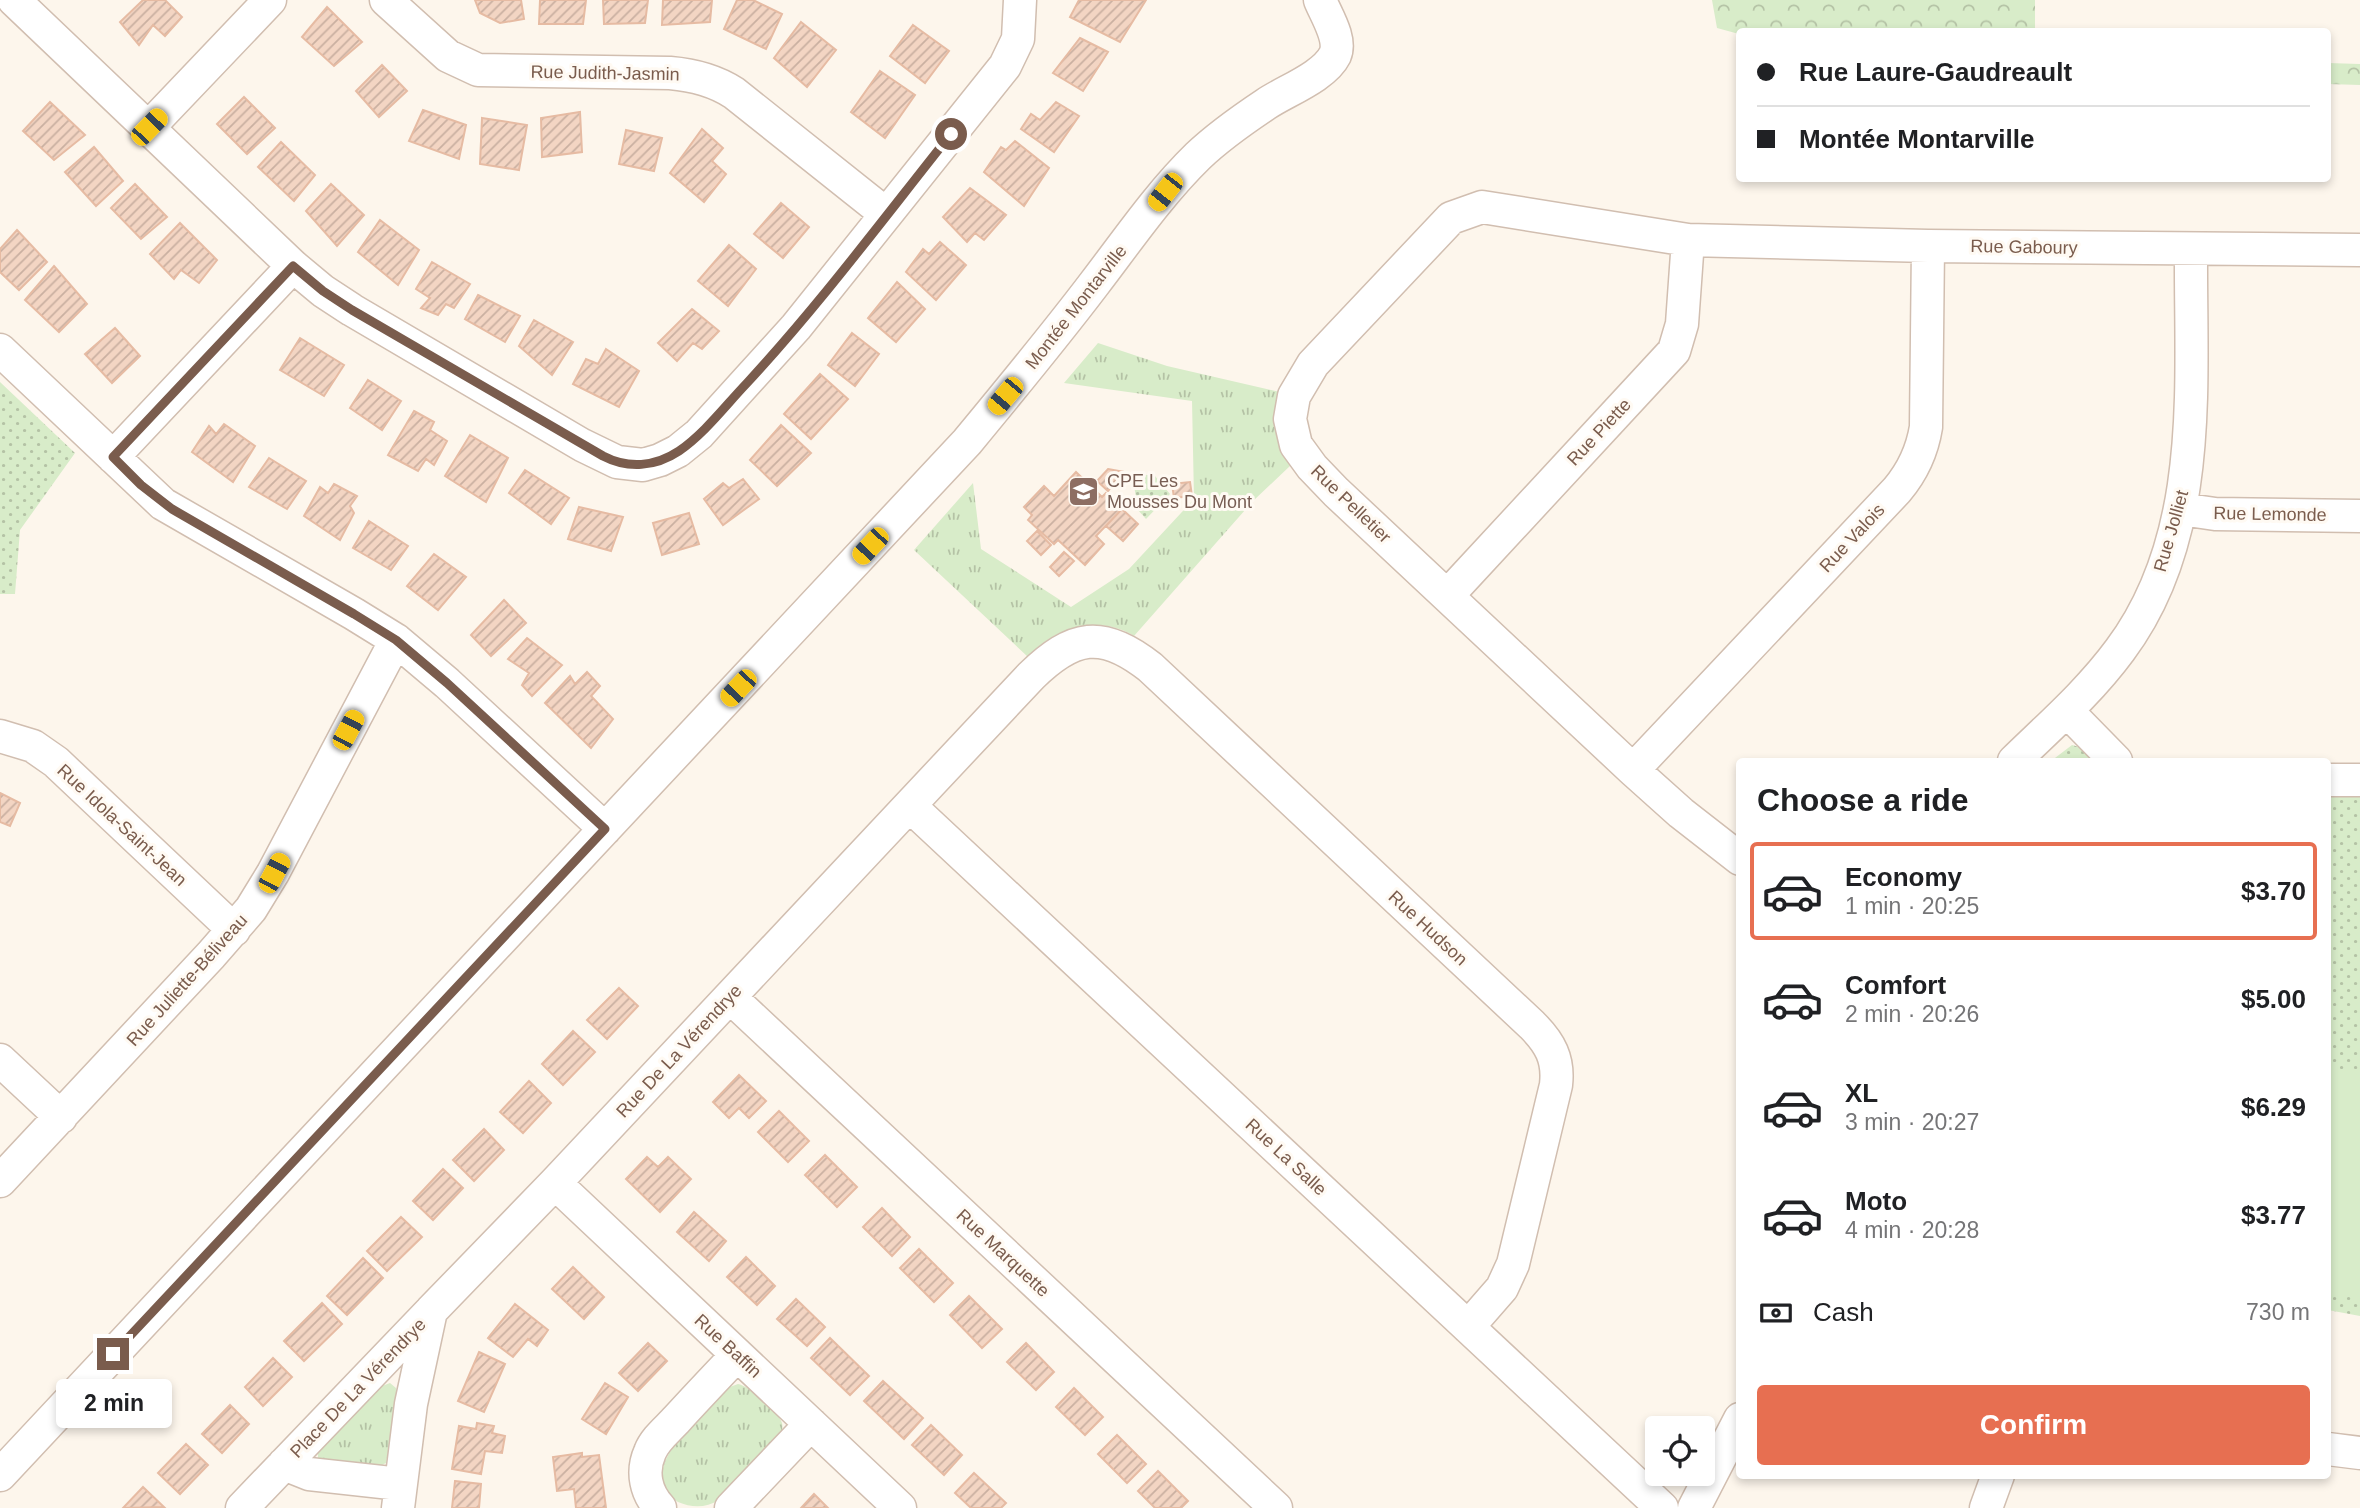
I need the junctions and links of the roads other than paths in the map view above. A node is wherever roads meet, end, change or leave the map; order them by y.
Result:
1 (14, 0) edge
2 (270, 0) edge
3 (386, 0) edge
4 (1020, 0) edge
5 (1320, 0) edge
6 (149, 127) junction
7 (886, 215) junction
8 (1688, 240) junction
9 (1928, 246) junction
10 (2192, 249) junction
11 (2360, 250) edge
12 (293, 266) junction
13 (0, 350) edge
14 (113, 457) junction
15 (2181, 509) junction
16 (2360, 516) edge
17 (1448, 595) junction
18 (396, 640) junction
19 (1066, 648) joint
20 (2067, 711) junction
21 (0, 736) edge
22 (2017, 758) edge
23 (2113, 758) edge
24 (1633, 770) junction
25 (2331, 780) edge
26 (2360, 780) edge
27 (910, 806) junction
28 (605, 829) junction
29 (1736, 856) edge
30 (234, 930) junction
31 (730, 997) junction
32 (0, 1060) edge
33 (61, 1117) junction
34 (0, 1181) edge
35 (555, 1183) junction
36 (431, 1311) junction
37 (1468, 1327) junction
38 (737, 1355) junction
39 (811, 1424) junction
40 (1736, 1427) edge
41 (2331, 1449) edge
42 (2360, 1453) edge
43 (284, 1464) junction
44 (0, 1475) edge
45 (1997, 1479) edge
46 (399, 1496) edge
47 (242, 1508) edge
48 (660, 1508) edge
49 (731, 1508) edge
50 (900, 1508) edge
51 (1276, 1508) edge
52 (1662, 1508) edge
53 (1695, 1508) edge
54 (1986, 1508) edge

1 - 6 street
2 - 6 street
3 - 7 street, Rue Judith-Jasmin
4 - 7 street
5 - 28 street, Montée Montarville
6 - 12 street
7 - 12 street
8 - 9 street, Rue Gaboury
8 - 17 street, Rue Piette
8 - 17 street, Rue Pelletier
9 - 10 street, Rue Gaboury
9 - 24 street, Rue Valois
10 - 11 street, Rue Gaboury
10 - 15 street, Rue Jolliet
12 - 14 street
13 - 14 street
14 - 18 street
15 - 16 street, Rue Lemonde
15 - 20 street, Rue Jolliet
17 - 24 street, Rue Pelletier
18 - 28 street
18 - 30 street, Rue Juliette-Béliveau
19 - 27 street, Rue De La Vérendrye
19 - 37 street, Rue Hudson
20 - 22 street, Rue Jolliet
20 - 23 street
21 - 30 street, Rue Idola-Saint-Jean
24 - 29 street, Rue Pelletier
25 - 26 street
27 - 31 street, Rue De La Vérendrye
27 - 37 street, Rue La Salle
28 - 44 street, Montée Montarville
30 - 33 street, Rue Juliette-Béliveau
31 - 35 street, Rue De La Vérendrye
31 - 51 street, Rue Marquette
32 - 33 street
33 - 34 street, Rue Juliette-Béliveau
35 - 36 street, Rue De La Vérendrye
35 - 38 street, Rue Baffin
36 - 43 street, Place De La Vérendrye
36 - 46 street
37 - 52 street, Rue La Salle
38 - 39 street, Rue Baffin
38 - 48 street
39 - 49 street
39 - 50 street, Rue Baffin
40 - 53 street
41 - 42 street
43 - 46 street, Place De La Vérendrye
43 - 47 street, Place De La Vérendrye
45 - 54 street

